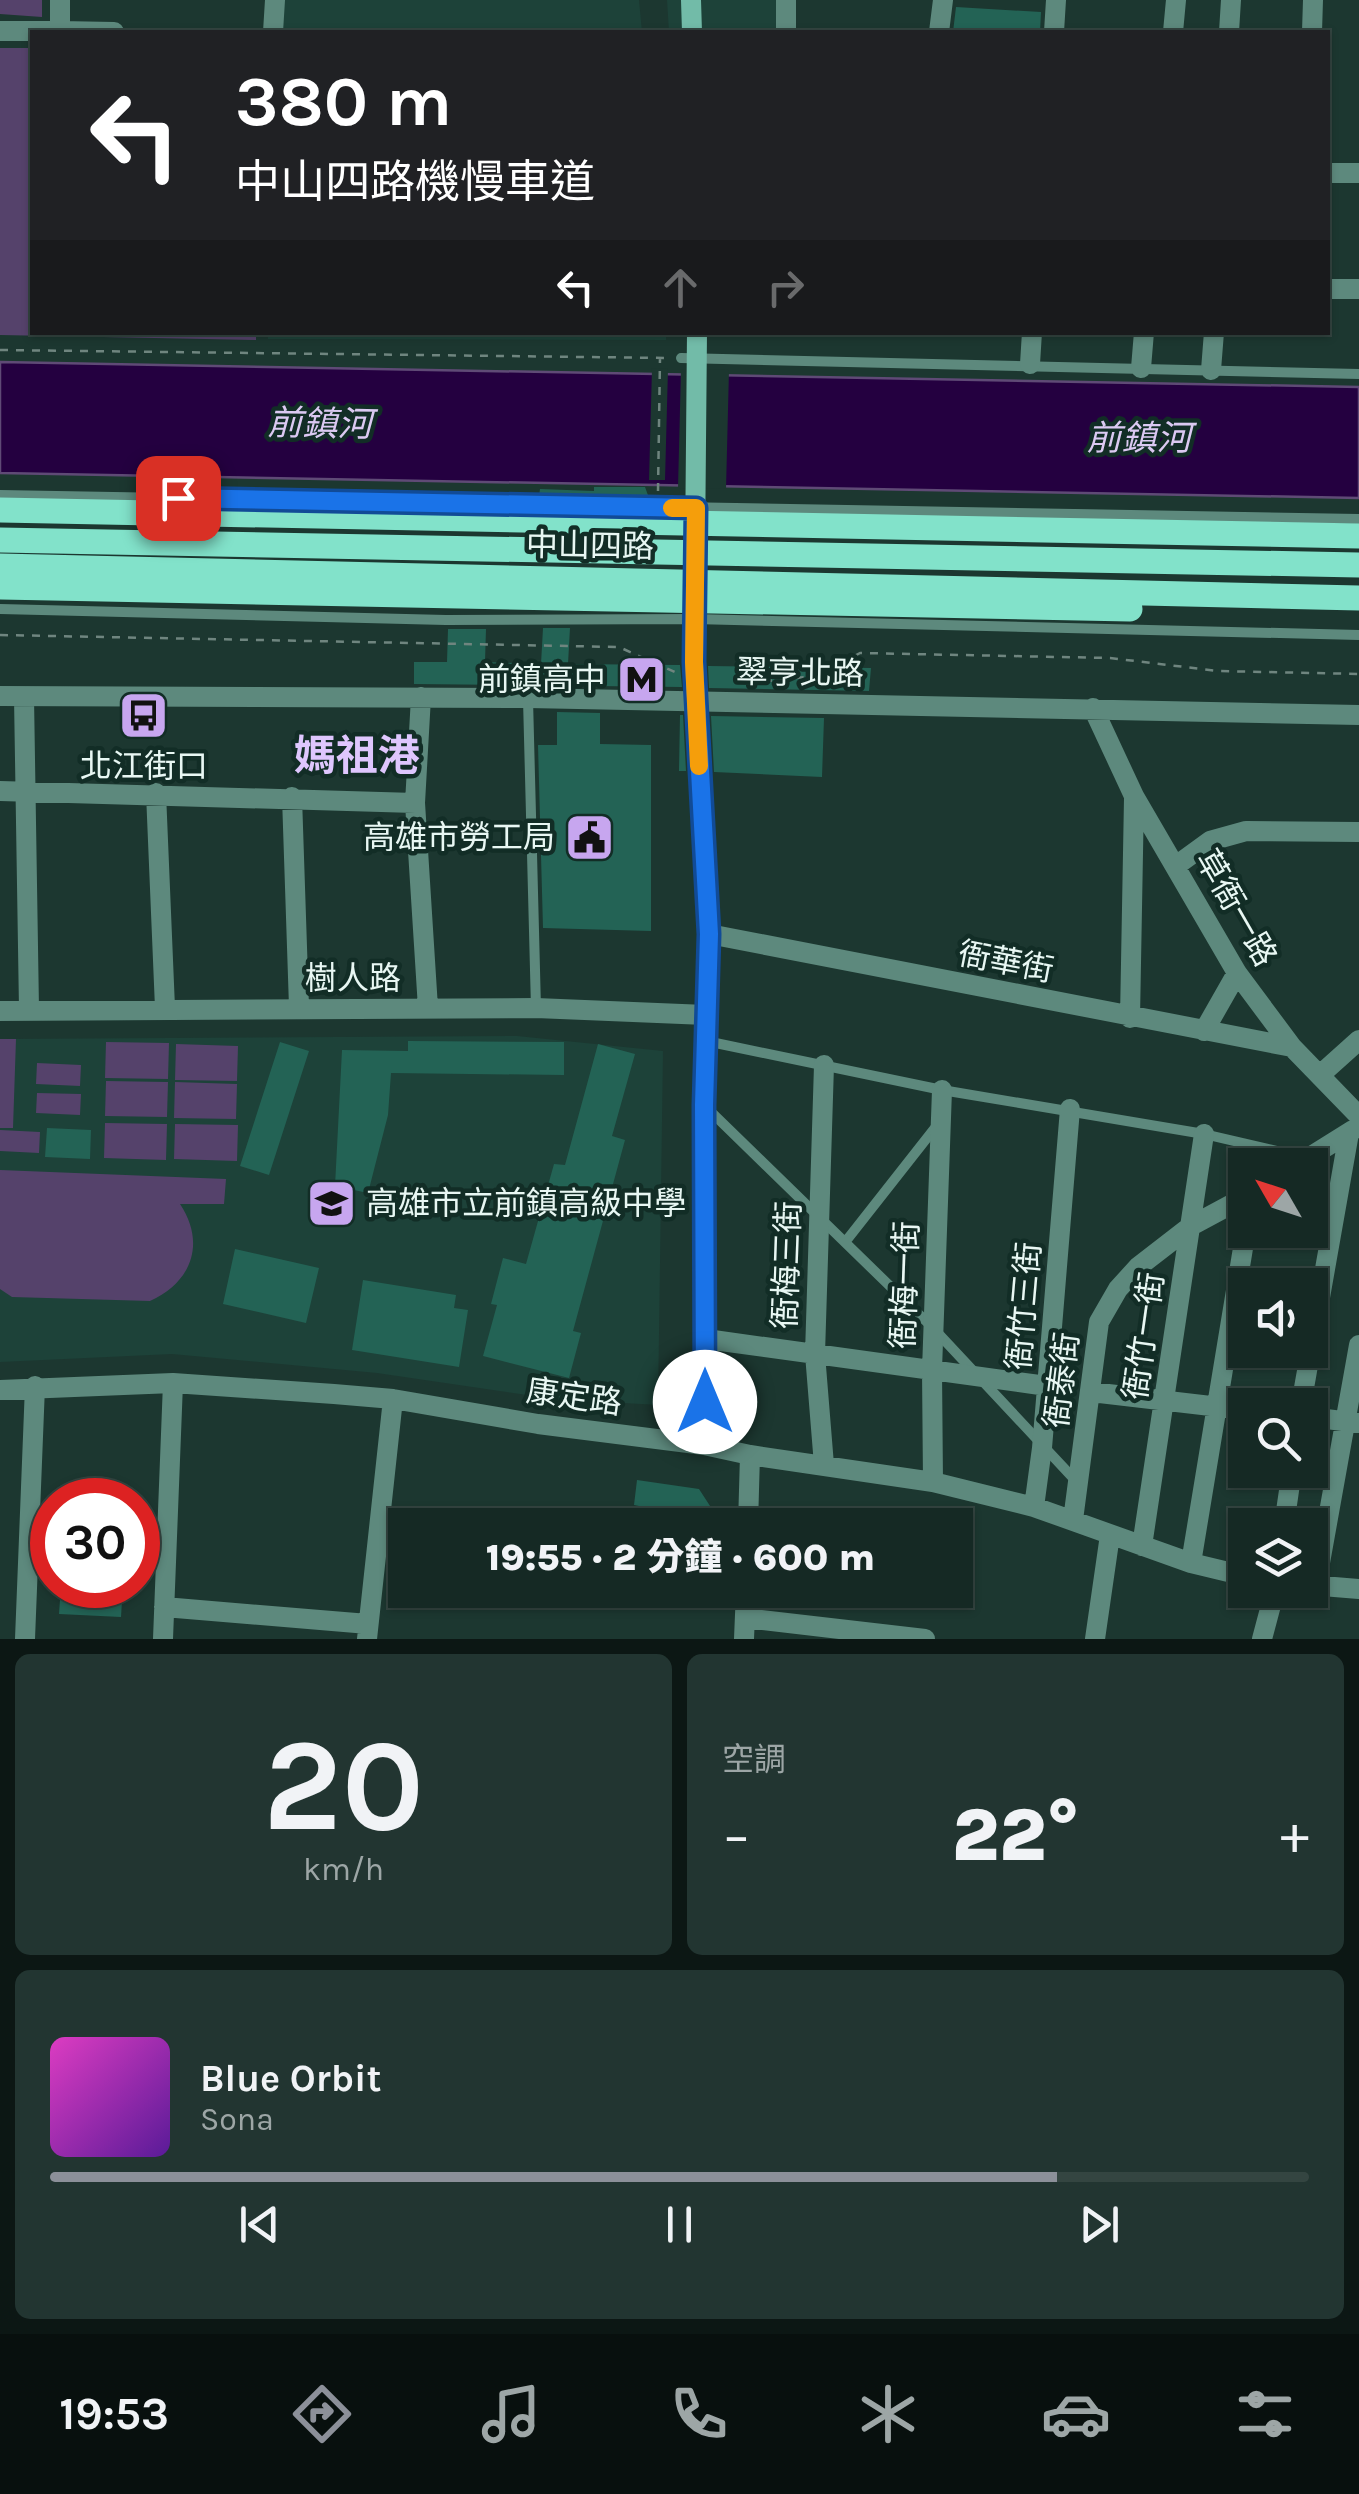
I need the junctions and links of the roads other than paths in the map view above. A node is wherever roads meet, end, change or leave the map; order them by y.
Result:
1 (60, 0) edge
2 (274, 0) edge
3 (691, 0) edge
4 (786, 0) edge
5 (943, 0) edge
6 (1056, 0) edge
7 (1176, 0) edge
8 (1231, 0) edge
9 (1313, 0) edge
10 (0, 30) edge
11 (60, 30) edge
12 (273, 30) edge
13 (692, 30) edge
14 (786, 30) edge
15 (939, 30) edge
16 (1054, 30) edge
17 (1172, 30) edge
18 (1229, 30) edge
19 (1312, 30) edge
20 (30, 31) edge
21 (1330, 173) edge
22 (1359, 173) edge
23 (1330, 289) edge
24 (1359, 289) edge
25 (696, 335) edge
26 (1032, 335) edge
27 (1144, 335) edge
28 (1214, 335) edge
29 (692, 361) junction
30 (1030, 364) junction
31 (1141, 368) junction
32 (1211, 370) junction
33 (1359, 374) edge
34 (0, 495) edge
35 (696, 506) junction
36 (0, 510) edge
37 (1359, 519) edge
38 (1359, 536) edge
39 (0, 540) edge
40 (695, 551) junction
41 (1359, 564) edge
42 (0, 566) edge
43 (0, 587) edge
44 (1359, 598) edge
45 (695, 600) junction
46 (0, 609) edge
47 (1359, 614) edge
48 (1359, 635) edge
49 (694, 662) joint
50 (0, 696) edge
51 (24, 697) junction
52 (421, 697) junction
53 (528, 698) junction
54 (696, 702) junction
55 (1093, 708) junction
56 (1359, 715) edge
57 (0, 791) edge
58 (28, 791) junction
59 (156, 793) junction
60 (1134, 796) junction
61 (292, 798) junction
62 (414, 803) junction
63 (1359, 832) edge
64 (1177, 866) junction
65 (709, 934) junction
66 (1237, 974) junction
67 (165, 1008) junction
68 (299, 1008) junction
69 (428, 1008) junction
70 (536, 1008) junction
71 (29, 1009) junction
72 (0, 1011) edge
73 (706, 1015) junction
74 (1130, 1018) junction
75 (1359, 1020) edge
76 (1204, 1031) junction
77 (1359, 1031) edge
78 (1359, 1040) edge
79 (706, 1041) junction
80 (1292, 1047) junction
81 (824, 1066) junction
82 (1320, 1075) junction
83 (942, 1090) junction
84 (704, 1105) junction
85 (1070, 1110) junction
86 (941, 1120) junction
87 (1356, 1125) edge
88 (1204, 1134) junction
89 (1255, 1148) edge
90 (1322, 1148) edge
91 (1228, 1206) edge
92 (818, 1215) junction
93 (1190, 1226) junction
94 (846, 1241) junction
95 (1243, 1248) edge
96 (934, 1329) junction
97 (706, 1339) junction
98 (1359, 1345) edge
99 (815, 1354) junction
100 (932, 1370) junction
101 (978, 1376) junction
102 (173, 1384) junction
103 (35, 1386) junction
104 (1048, 1386) junction
105 (1304, 1388) edge
106 (0, 1390) edge
107 (1091, 1392) junction
108 (393, 1399) junction
109 (1165, 1401) junction
110 (1216, 1407) junction
111 (1228, 1408) edge
112 (1352, 1423) edge
113 (704, 1445) junction
114 (1042, 1448) junction
115 (750, 1455) junction
116 (824, 1465) junction
117 (933, 1482) junction
118 (1079, 1484) junction
119 (1034, 1507) junction
120 (748, 1508) edge
121 (1073, 1520) junction
122 (1328, 1523) edge
123 (1110, 1535) junction
124 (1142, 1546) junction
125 (1191, 1563) junction
126 (1228, 1572) edge
127 (1328, 1586) edge
128 (1359, 1589) edge
129 (164, 1607) junction
130 (1270, 1608) edge
131 (745, 1629) edge
132 (368, 1632) edge
133 (25, 1639) edge
134 (162, 1639) edge
135 (926, 1639) edge
136 (1095, 1639) edge
137 (1262, 1639) edge

1 - 11 street
2 - 12 street
3 - 13 main road
4 - 14 street
5 - 15 street
6 - 16 street
7 - 17 street
8 - 18 street
9 - 19 street
10 - 20 street
21 - 22 street
23 - 24 street
25 - 29 main road
26 - 30 street
27 - 31 street
28 - 32 street
29 - 30 lane
29 - 35 main road
30 - 31 lane
31 - 32 lane
32 - 33 lane
34 - 35 lane
35 - 36 main road, 中山四路
35 - 37 lane
35 - 38 main road, 中山四路
35 - 40 main road
39 - 40 main road, 中山四路
40 - 41 main road, 中山四路
40 - 45 main road
42 - 45 main road, 中山四路
43 - 45 main road, 中山四路
44 - 45 main road, 中山四路
45 - 46 lane
45 - 47 main road, 中山四路
45 - 48 lane
45 - 49 main road
49 - 54 street
50 - 51 street, 翠亨北路
51 - 52 street, 翠亨北路
51 - 58 street
52 - 53 street, 翠亨北路
52 - 62 street
53 - 54 street, 翠亨北路
53 - 70 lane
54 - 55 street, 翠亨北路
54 - 65 street
55 - 56 street, 翠亨北路
55 - 60 street, 草衙一路
57 - 58 street
58 - 59 street
58 - 71 street
59 - 61 street
59 - 67 street
60 - 64 street, 草衙一路
60 - 74 street
61 - 62 street
61 - 68 street
62 - 69 street
63 - 64 street
64 - 66 street, 草衙一路
65 - 73 street
65 - 74 street, 衙華街
66 - 76 street
66 - 80 street, 草衙一路
67 - 68 street, 樹人路
67 - 71 street, 樹人路
68 - 69 street, 樹人路
69 - 70 street, 樹人路
70 - 73 street, 樹人路
71 - 72 street, 樹人路
73 - 79 street
74 - 76 street, 衙華街
75 - 77 street
76 - 80 street, 衙華街
78 - 82 street
79 - 81 lane
79 - 84 street
80 - 82 street, 草衙一路
81 - 83 lane
81 - 92 street, 衙梅三街
82 - 87 street, 草衙一路
83 - 85 lane
83 - 86 street, 衙梅一街
84 - 92 lane
84 - 97 street
85 - 88 lane
85 - 104 street, 衙竹三街
86 - 94 lane
86 - 96 street, 衙梅一街
87 - 90 street
87 - 105 street
88 - 89 lane
88 - 93 street, 衙竹一街
91 - 93 street, 衙泰街
92 - 94 lane
92 - 99 street, 衙梅三街
93 - 107 street, 衙泰街
93 - 109 street, 衙竹一街
94 - 96 lane
95 - 110 street
96 - 100 street, 衙梅一街
96 - 101 lane
97 - 99 street
97 - 113 street
98 - 112 street
99 - 100 street
99 - 116 street, 衙梅三街
100 - 101 street
100 - 117 street, 衙梅一街
101 - 104 street
101 - 114 lane
102 - 103 street, 康定路
102 - 108 street, 康定路
102 - 129 street
103 - 106 street, 康定路
103 - 133 street
104 - 114 street, 衙竹三街
107 - 109 street
107 - 118 street, 衙泰街
108 - 113 street, 康定路
108 - 132 street
109 - 110 street
109 - 124 street, 衙竹一街
110 - 111 street
110 - 125 street
112 - 122 street
113 - 115 street, 康定路
114 - 118 lane
114 - 119 street, 衙竹三街
115 - 116 street, 康定路
115 - 120 street
116 - 117 street, 康定路
117 - 119 street, 康定路
118 - 121 street, 衙泰街
119 - 121 street, 康定路
121 - 123 street, 康定路
123 - 124 street, 康定路
123 - 136 street
124 - 125 street, 康定路
125 - 126 street, 康定路
127 - 128 street
129 - 132 street
129 - 134 street
130 - 137 street
131 - 135 street

